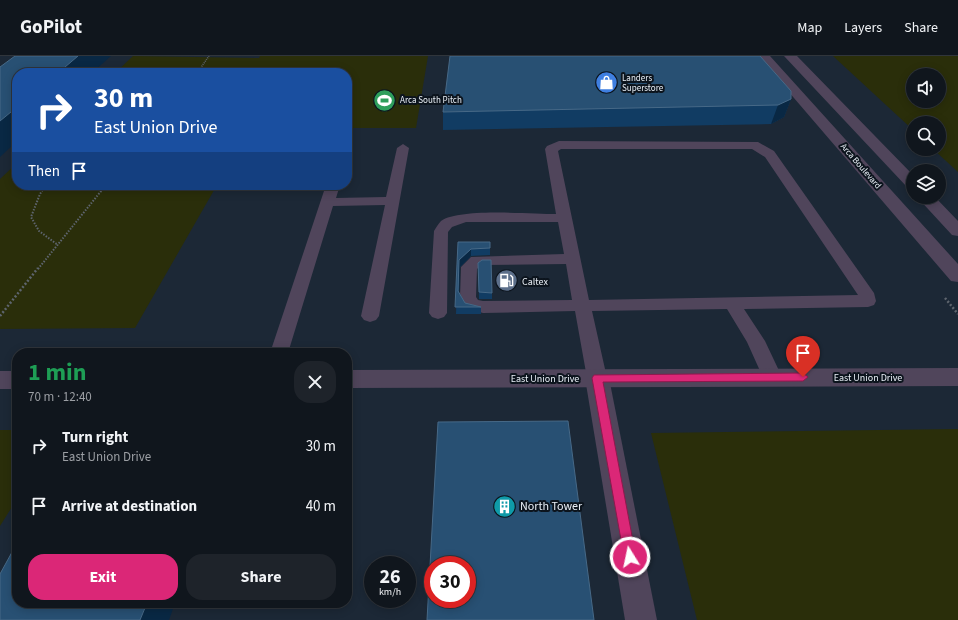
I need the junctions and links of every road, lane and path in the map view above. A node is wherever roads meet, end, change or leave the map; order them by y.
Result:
1 (209, 56) edge
2 (764, 56) edge
3 (790, 56) edge
4 (201, 68) edge
5 (404, 148) dead end
6 (906, 177) edge
7 (43, 190) edge
8 (102, 190) edge
9 (331, 190) edge
10 (393, 201) junction
11 (327, 202) junction
12 (932, 204) edge
13 (564, 218) junction
14 (958, 231) edge
15 (58, 245) junction
16 (573, 259) junction
17 (958, 276) edge
18 (732, 303) junction
19 (582, 304) junction
20 (438, 313) dead end
21 (0, 316) edge
22 (370, 316) dead end
23 (281, 348) edge
24 (772, 377) junction
25 (958, 377) edge
26 (597, 378) junction
27 (352, 379) edge
28 (0, 380) edge
29 (12, 380) edge
30 (641, 620) edge

1 - 4 path
2 - 17 street, Arca Boulevard
3 - 6 street
5 - 10 lane
7 - 15 path
8 - 15 path
9 - 11 lane
10 - 11 lane
10 - 22 lane
11 - 23 lane
12 - 14 street
13 - 16 lane
13 - 18 lane
13 - 20 lane
15 - 21 path
16 - 19 lane
16 - 19 lane
18 - 19 lane
18 - 24 lane
19 - 26 lane
24 - 25 street, East Union Drive
24 - 26 street, East Union Drive
26 - 27 street, East Union Drive
26 - 30 street
28 - 29 street

